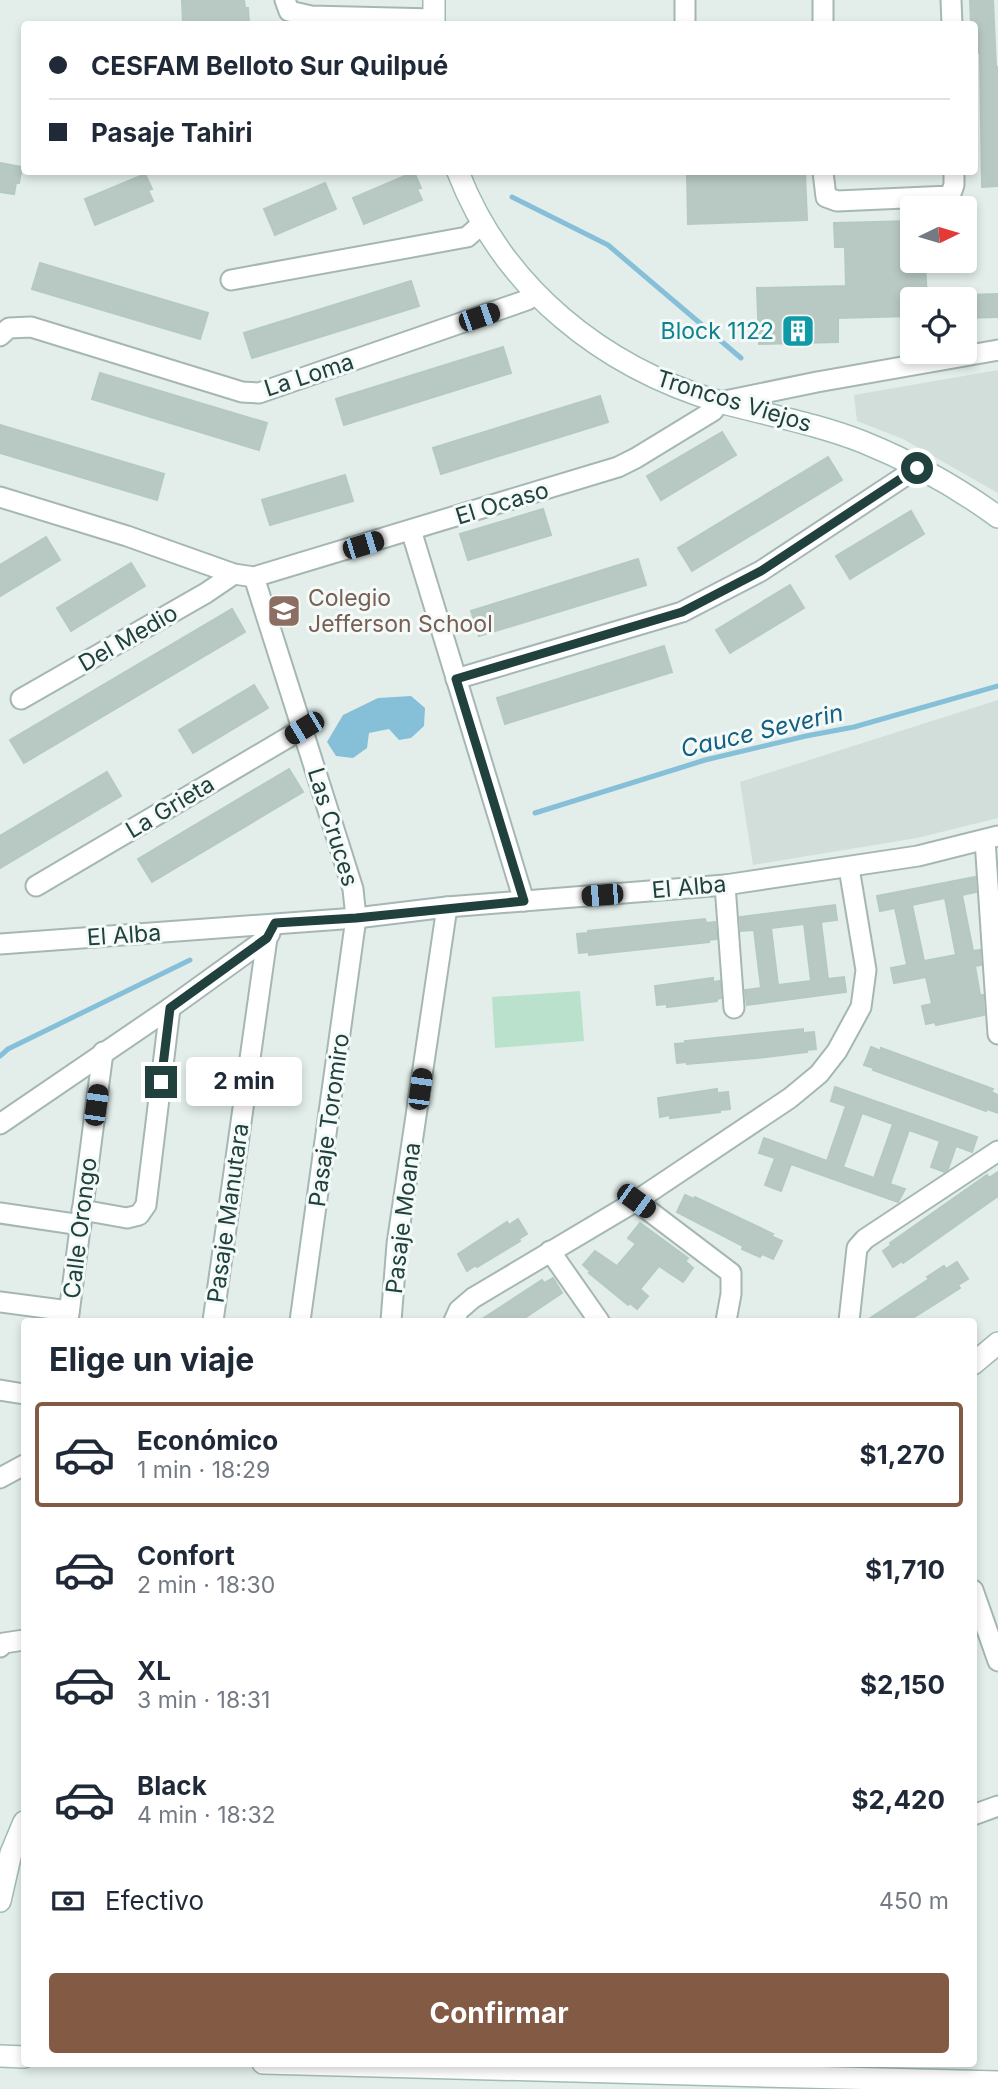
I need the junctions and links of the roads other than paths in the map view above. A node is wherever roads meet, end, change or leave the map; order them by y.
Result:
1 (685, 0) edge
2 (823, 0) edge
3 (951, 0) edge
4 (287, 6) edge
5 (434, 14) edge
6 (685, 21) edge
7 (823, 21) edge
8 (952, 21) edge
9 (459, 175) edge
10 (823, 175) edge
11 (954, 175) edge
12 (483, 223) junction
13 (231, 280) dead end
14 (535, 293) junction
15 (0, 336) edge
16 (998, 349) edge
17 (720, 402) junction
18 (917, 468) junction
19 (5, 504) edge
20 (998, 517) edge
21 (411, 530) junction
22 (234, 574) junction
23 (254, 577) junction
24 (456, 679) junction
25 (21, 699) dead end
26 (304, 728) junction
27 (991, 838) edge
28 (849, 868) junction
29 (725, 885) junction
30 (36, 886) dead end
31 (524, 901) junction
32 (447, 907) junction
33 (356, 918) junction
34 (271, 931) junction
35 (0, 944) edge
36 (170, 1008) junction
37 (734, 1008) dead end
38 (998, 1034) edge
39 (103, 1052) junction
40 (0, 1124) edge
41 (998, 1151) edge
42 (636, 1201) junction
43 (0, 1213) edge
44 (82, 1217) junction
45 (550, 1251) junction
46 (0, 1302) edge
47 (69, 1316) edge
48 (213, 1318) edge
49 (300, 1318) edge
50 (391, 1318) edge
51 (455, 1318) edge
52 (597, 1318) edge
53 (727, 1318) edge
54 (849, 1318) edge
55 (998, 1343) edge
56 (977, 1361) edge
57 (0, 1391) edge
58 (21, 1394) edge
59 (21, 1467) edge
60 (0, 1478) edge
61 (977, 1601) edge
62 (21, 1640) edge
63 (0, 1647) edge
64 (998, 1661) edge
65 (998, 1805) edge
66 (977, 1813) edge
67 (21, 1829) edge
68 (0, 1901) edge
69 (0, 2056) edge
70 (21, 2057) edge
71 (382, 2067) edge
72 (998, 2082) edge
73 (765, 2083) edge

1 - 6 street
2 - 7 street
3 - 8 street
4 - 5 street
9 - 12 street, Troncos Viejos
10 - 11 street
12 - 13 street
12 - 14 street, Troncos Viejos
14 - 15 street, La Loma
14 - 17 street, Troncos Viejos
16 - 17 street, El Ocaso
17 - 18 street, Troncos Viejos
17 - 21 street, El Ocaso
18 - 20 street, Troncos Viejos
18 - 24 street
19 - 22 street, El Ocaso
21 - 23 street, El Ocaso
21 - 24 street
22 - 23 street, El Ocaso
22 - 25 street, Del Medio
23 - 26 street, Las Cruces
24 - 31 street
26 - 30 street, La Grieta
26 - 33 street, Las Cruces
27 - 28 street, El Alba
27 - 38 street
28 - 29 street, El Alba
28 - 42 street
29 - 31 street, El Alba
29 - 37 street
31 - 32 street, El Alba
32 - 33 street, El Alba
32 - 50 street, Pasaje Moana
33 - 34 street, El Alba
33 - 49 street, Pasaje Toromiro
34 - 35 street, El Alba
34 - 36 street
34 - 48 street, Pasaje Manutara
36 - 39 street
36 - 44 street
39 - 40 street
39 - 44 street, Calle Orongo
41 - 54 street
42 - 45 street
42 - 53 street
43 - 44 street
44 - 47 street, Calle Orongo
45 - 51 street
45 - 52 street
46 - 47 street
55 - 56 street
57 - 58 street
59 - 60 street
61 - 64 street
62 - 63 street
65 - 66 street
67 - 68 street
69 - 70 street
71 - 73 street
72 - 73 street

